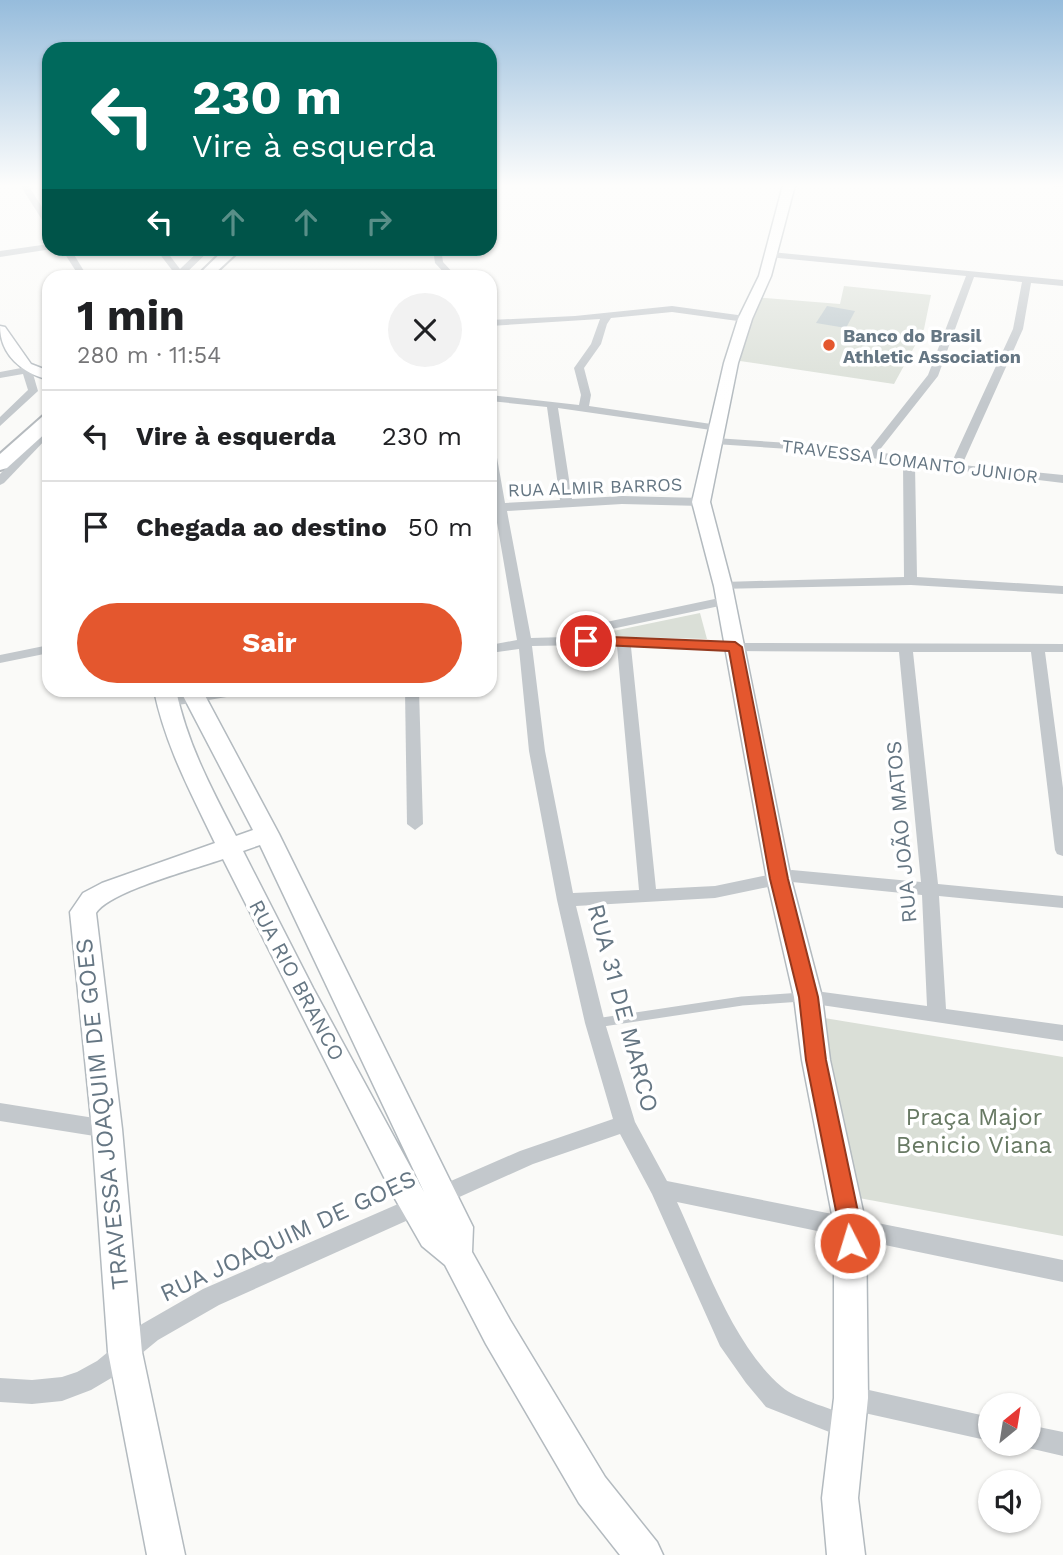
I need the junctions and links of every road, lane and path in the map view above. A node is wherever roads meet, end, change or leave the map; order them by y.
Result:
1 (198, 258) edge
2 (224, 258) edge
3 (771, 258) edge
4 (788, 258) edge
5 (185, 270) edge
6 (211, 270) edge
7 (971, 274) junction
8 (1027, 280) junction
9 (1063, 283) edge
10 (608, 316) junction
11 (745, 319) junction
12 (497, 323) edge
13 (1, 333) edge
14 (26, 369) junction
15 (42, 374) edge
16 (0, 375) edge
17 (497, 399) edge
18 (552, 404) junction
19 (583, 409) junction
20 (0, 423) edge
21 (42, 426) edge
22 (716, 435) junction
23 (42, 437) edge
24 (872, 454) junction
25 (909, 462) junction
26 (0, 464) edge
27 (955, 468) junction
28 (1063, 479) edge
29 (0, 481) edge
30 (566, 502) junction
31 (701, 502) junction
32 (497, 507) edge
33 (497, 511) edge
34 (911, 581) junction
35 (1060, 590) edge
36 (724, 593) junction
37 (623, 641) junction
38 (529, 643) junction
39 (735, 647) junction
40 (1037, 647) junction
41 (497, 648) edge
42 (906, 648) junction
43 (1063, 648) edge
44 (42, 650) edge
45 (0, 659) edge
46 (166, 697) edge
47 (195, 697) edge
48 (412, 697) edge
49 (415, 824) dead end
50 (267, 834) junction
51 (229, 847) junction
52 (1063, 850) edge
53 (779, 879) junction
54 (930, 888) junction
55 (648, 894) junction
56 (566, 900) junction
57 (1063, 902) edge
58 (808, 997) junction
59 (937, 1013) junction
60 (595, 1023) junction
61 (1063, 1033) edge
62 (0, 1112) edge
63 (625, 1125) junction
64 (107, 1129) junction
65 (660, 1189) junction
66 (429, 1199) junction
67 (850, 1226) junction
68 (1063, 1271) edge
69 (125, 1352) junction
70 (0, 1390) edge
71 (849, 1413) junction
72 (978, 1428) edge
73 (1041, 1439) edge
74 (1063, 1444) edge
75 (166, 1555) edge
76 (644, 1555) edge
77 (846, 1555) edge

1 - 5 street
2 - 6 main road
3 - 11 street
4 - 7 street
7 - 8 street
7 - 24 street
8 - 9 street
8 - 27 street
10 - 11 street
10 - 12 street
10 - 19 street
11 - 22 street
13 - 14 street
14 - 15 street
14 - 16 street
14 - 20 street
17 - 18 street, TRAVESSA LOMANTO JUNIOR
18 - 19 street, TRAVESSA LOMANTO JUNIOR
18 - 30 street
19 - 22 street, TRAVESSA LOMANTO JUNIOR
21 - 26 main road
22 - 24 street, TRAVESSA LOMANTO JUNIOR
22 - 31 street
23 - 29 street
24 - 25 street, TRAVESSA LOMANTO JUNIOR
25 - 27 street, TRAVESSA LOMANTO JUNIOR
25 - 34 street
27 - 28 street, TRAVESSA LOMANTO JUNIOR
30 - 31 street, RUA ALMIR BARROS
30 - 32 street, RUA ALMIR BARROS
31 - 36 street
33 - 38 street, RUA 31 DE MARCO
34 - 35 street
34 - 36 street
36 - 38 street
36 - 39 street
37 - 38 street
37 - 39 street
37 - 55 street
38 - 41 street
38 - 56 street, RUA 31 DE MARCO
39 - 42 street
39 - 53 street
40 - 42 street
40 - 43 street
40 - 52 street
42 - 54 street, RUA JOÃO MATOS
44 - 45 street
46 - 51 street, RUA RIO BRANCO
47 - 50 street, RUA RIO BRANCO
48 - 49 street
50 - 51 street
50 - 66 street, RUA RIO BRANCO
51 - 64 street, TRAVESSA JOAQUIM DE GOES
51 - 66 street, RUA RIO BRANCO
53 - 54 street
53 - 55 street
53 - 58 street
54 - 57 street
54 - 59 street, RUA JOÃO MATOS
55 - 56 street
56 - 60 street, RUA 31 DE MARCO
58 - 59 street
58 - 60 lane
58 - 67 street
59 - 61 street
60 - 63 street, RUA 31 DE MARCO
62 - 64 street
63 - 65 street, RUA 31 DE MARCO
63 - 66 street, RUA JOAQUIM DE GOES
64 - 69 street, TRAVESSA JOAQUIM DE GOES
65 - 67 street
65 - 71 street, RUA 31 DE MARCO
66 - 69 street, RUA JOAQUIM DE GOES
66 - 76 street, RUA RIO BRANCO
67 - 68 street
67 - 71 street
69 - 70 street, RUA JOAQUIM DE GOES
69 - 75 street, TRAVESSA JOAQUIM DE GOES
71 - 72 street, RUA 31 DE MARCO
71 - 77 street
73 - 74 street

